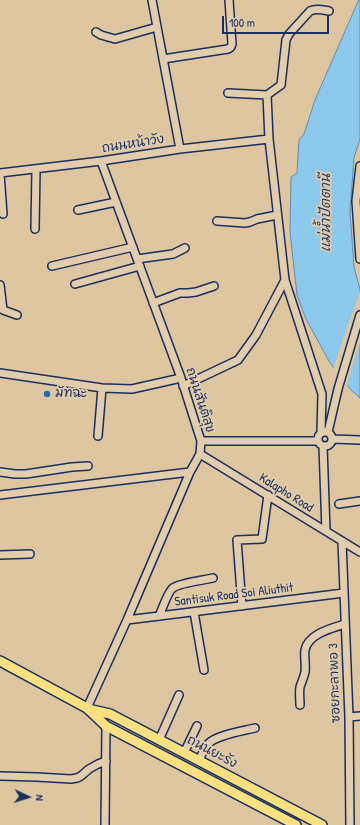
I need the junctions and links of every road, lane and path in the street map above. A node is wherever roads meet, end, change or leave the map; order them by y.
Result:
1 (152, 0) edge
2 (229, 0) edge
3 (329, 11) dead end
4 (157, 27) junction
5 (96, 32) dead end
6 (163, 59) junction
7 (228, 93) dead end
8 (267, 95) junction
9 (269, 139) junction
10 (180, 149) junction
11 (101, 161) junction
12 (360, 166) edge
13 (36, 169) junction
14 (0, 174) edge
15 (358, 201) edge
16 (116, 202) junction
17 (78, 210) dead end
18 (3, 214) dead end
19 (277, 215) junction
20 (217, 221) dead end
21 (35, 229) dead end
22 (133, 246) junction
23 (185, 248) dead end
24 (360, 259) edge
25 (138, 263) junction
26 (52, 266) dead end
27 (285, 280) junction
28 (75, 284) dead end
29 (0, 285) edge
30 (214, 286) dead end
31 (153, 303) junction
32 (17, 315) dead end
33 (360, 315) edge
34 (0, 373) edge
35 (181, 378) junction
36 (184, 386) junction
37 (102, 388) junction
38 (322, 394) junction
39 (335, 398) junction
40 (325, 432) junction
41 (98, 436) dead end
42 (333, 439) junction
43 (360, 440) edge
44 (201, 441) junction
45 (321, 443) junction
46 (200, 454) junction
47 (88, 466) dead end
48 (0, 472) edge
49 (190, 472) junction
50 (268, 495) junction
51 (0, 496) edge
52 (360, 501) edge
53 (339, 504) dead end
54 (326, 531) junction
55 (342, 541) junction
56 (360, 552) edge
57 (30, 554) dead end
58 (0, 555) edge
59 (214, 578) dead end
60 (344, 593) junction
61 (242, 606) junction
62 (194, 612) junction
63 (159, 616) junction
64 (127, 620) junction
65 (345, 624) junction
66 (0, 661) edge
67 (204, 670) dead end
68 (179, 695) dead end
69 (300, 705) dead end
70 (87, 708) junction
71 (360, 716) edge
72 (349, 718) junction
73 (106, 726) junction
74 (197, 726) dead end
75 (255, 728) dead end
76 (159, 740) junction
77 (184, 752) junction
78 (199, 760) junction
79 (106, 762) junction
80 (0, 776) edge
81 (250, 787) junction
82 (244, 798) junction
83 (105, 825) edge
84 (296, 825) edge
85 (322, 825) edge
86 (350, 825) edge

1 - 4 street
2 - 6 street
3 - 8 street
4 - 5 street
4 - 6 street
6 - 10 street
7 - 8 street
8 - 9 street
9 - 10 street, ถนนหน้าวัง
9 - 19 street
10 - 11 street, ถนนหน้าวัง
11 - 13 street, ถนนหน้าวัง
11 - 16 street, ถนนสันติสุข
12 - 15 street
13 - 14 street, ถนนหน้าวัง
13 - 21 street
14 - 18 street
15 - 24 street
16 - 17 street
16 - 22 street, ถนนสันติสุข
19 - 20 street
19 - 27 street
22 - 25 street, ถนนสันติสุข
22 - 26 street
23 - 25 street
25 - 28 street
25 - 31 street, ถนนสันติสุข
27 - 36 street
27 - 38 street
29 - 32 street
30 - 31 street
31 - 35 street, ถนนสันติสุข
33 - 39 street
34 - 37 street
35 - 36 street, ถนนสันติสุข
35 - 37 street
36 - 44 street, ถนนสันติสุข
37 - 41 street
38 - 39 street
38 - 40 street
39 - 40 street
40 - 42 street
40 - 45 street
42 - 43 street
42 - 45 street
44 - 45 street
44 - 46 street, ถนนสันติสุข
45 - 54 street
46 - 49 street, ถนนสันติสุข
46 - 50 street, Kalapho Road
47 - 48 street
49 - 51 street
49 - 64 street, ถนนสันติสุข
50 - 54 street, Kalapho Road
50 - 61 street
52 - 53 street
54 - 55 street, Kalapho Road
55 - 56 street, Kalapho Road
55 - 60 street, ซอยกะลาพอ 3
57 - 58 street
59 - 63 street
60 - 61 street, Santisuk Road Soi Aliuthit
60 - 65 street, ซอยกะลาพอ 3
61 - 62 street, Santisuk Road Soi Aliuthit
62 - 63 street, Santisuk Road Soi Aliuthit
62 - 67 street
63 - 64 street, Santisuk Road Soi Aliuthit
64 - 70 street, ถนนสันติสุข
65 - 69 street
65 - 72 street, ซอยกะลาพอ 3
66 - 70 main road, ถนนยะรัง
68 - 76 street
70 - 73 main road, ถนนยะรัง
70 - 76 main road, ถนนยะรัง
71 - 72 street
72 - 86 street, ซอยกะลาพอ 3
73 - 79 street
73 - 82 main road, ถนนยะรัง
74 - 77 street
75 - 78 street
76 - 77 main road, ถนนยะรัง
77 - 78 main road, ถนนยะรัง
78 - 81 main road, ถนนยะรัง
79 - 80 street
79 - 83 street
81 - 82 main road
81 - 85 main road, ถนนยะรัง
82 - 84 main road, ถนนยะรัง

